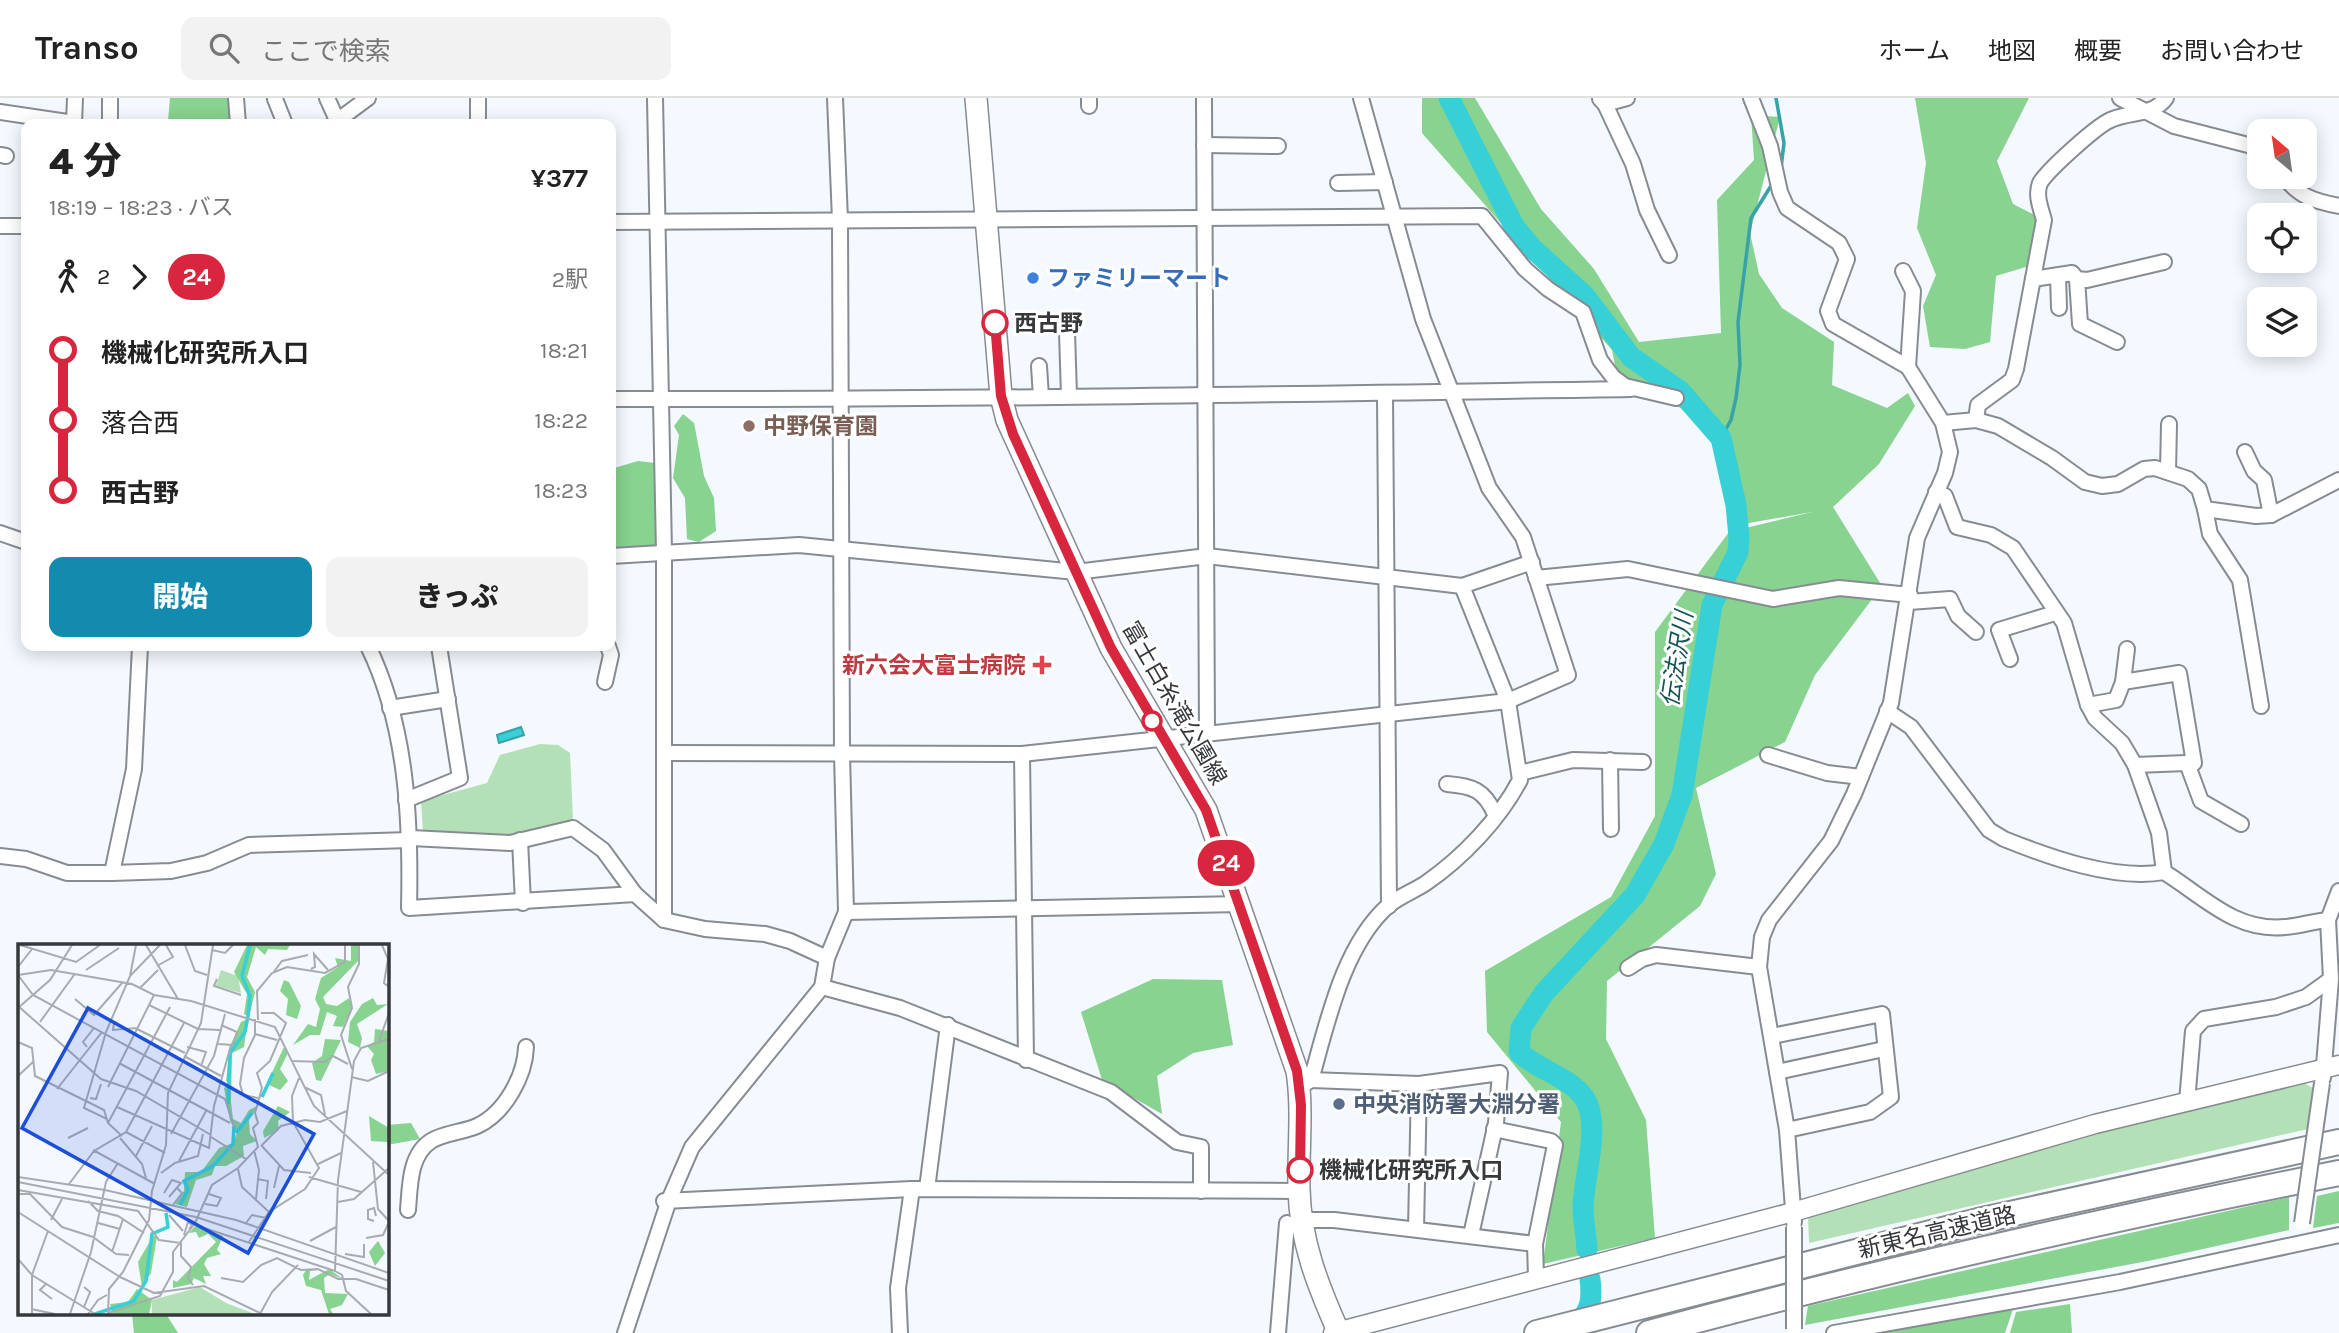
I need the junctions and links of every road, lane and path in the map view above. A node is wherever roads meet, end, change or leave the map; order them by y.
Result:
1 (75, 98) edge
2 (110, 98) edge
3 (236, 98) edge
4 (327, 98) edge
5 (368, 98) edge
6 (478, 98) edge
7 (655, 98) edge
8 (835, 98) edge
9 (976, 98) edge
10 (1204, 98) edge
11 (1361, 98) edge
12 (1627, 98) edge
13 (1751, 98) edge
14 (2120, 98) edge
15 (2166, 98) edge
16 (275, 99) edge
17 (1602, 101) edge
18 (0, 112) edge
19 (2148, 112) junction
20 (47, 119) edge
21 (74, 119) edge
22 (110, 119) edge
23 (238, 119) edge
24 (283, 119) edge
25 (334, 119) edge
26 (339, 119) edge
27 (478, 119) edge
28 (1205, 145) junction
29 (2247, 145) edge
30 (1278, 146) dead end
31 (1385, 182) junction
32 (1338, 183) dead end
33 (2293, 189) edge
34 (2339, 206) edge
35 (1396, 217) junction
36 (1205, 218) junction
37 (840, 220) junction
38 (986, 220) junction
39 (660, 221) junction
40 (616, 222) edge
41 (0, 226) edge
42 (21, 226) edge
43 (1669, 255) dead end
44 (2164, 262) dead end
45 (1903, 271) dead end
46 (2058, 276) junction
47 (2033, 279) junction
48 (2077, 279) junction
49 (2059, 308) dead end
50 (1067, 332) dead end
51 (2117, 342) dead end
52 (1039, 366) dead end
53 (1908, 367) junction
54 (1635, 388) junction
55 (1451, 391) junction
56 (1205, 393) junction
57 (1385, 394) junction
58 (1001, 396) junction
59 (1069, 396) junction
60 (1041, 397) junction
61 (842, 398) junction
62 (1676, 398) dead end
63 (616, 399) edge
64 (661, 399) junction
65 (1976, 420) junction
66 (1943, 423) junction
67 (2169, 424) dead end
68 (2245, 452) dead end
69 (2168, 472) junction
70 (2339, 480) edge
71 (1936, 492) junction
72 (2205, 509) junction
73 (2271, 514) junction
74 (0, 533) edge
75 (21, 540) edge
76 (841, 549) junction
77 (664, 552) junction
78 (616, 556) edge
79 (1207, 556) junction
80 (1532, 562) junction
81 (1076, 572) junction
82 (1536, 578) junction
83 (1387, 579) junction
84 (1462, 586) junction
85 (1909, 598) junction
86 (2055, 613) junction
87 (1976, 632) dead end
88 (2127, 649) dead end
89 (140, 651) edge
90 (370, 651) edge
91 (440, 651) edge
92 (610, 651) edge
93 (2010, 659) dead end
94 (605, 682) dead end
95 (2123, 682) junction
96 (448, 699) junction
97 (1508, 701) junction
98 (2088, 705) junction
99 (2260, 706) dead end
100 (390, 708) junction
101 (1887, 711) junction
102 (1387, 714) junction
103 (1207, 733) junction
104 (1163, 738) junction
105 (665, 753) junction
106 (842, 754) junction
107 (1022, 754) junction
108 (1768, 755) dead end
109 (1610, 760) junction
110 (1643, 762) dead end
111 (2188, 763) junction
112 (2135, 765) junction
113 (1520, 773) junction
114 (1861, 777) junction
115 (1447, 785) dead end
116 (406, 800) junction
117 (1496, 814) junction
118 (2241, 824) dead end
119 (1611, 829) dead end
120 (411, 839) junction
121 (520, 840) junction
122 (0, 856) edge
123 (2164, 872) junction
124 (112, 873) junction
125 (2339, 891) edge
126 (635, 894) junction
127 (523, 902) junction
128 (1241, 904) junction
129 (1389, 905) junction
130 (1024, 910) junction
131 (846, 912) junction
132 (664, 920) junction
133 (2328, 920) junction
134 (827, 958) junction
135 (2335, 959) edge
136 (1759, 967) junction
137 (1628, 968) dead end
138 (2330, 979) junction
139 (822, 987) junction
140 (948, 1025) junction
141 (1772, 1036) junction
142 (526, 1047) dead end
143 (1884, 1049) junction
144 (1026, 1060) junction
145 (1777, 1072) junction
146 (2329, 1072) edge
147 (1305, 1084) junction
148 (1419, 1084) junction
149 (2187, 1102) junction
150 (1494, 1129) junction
151 (1787, 1130) junction
152 (2339, 1142) edge
153 (2339, 1173) edge
154 (912, 1189) junction
155 (927, 1189) junction
156 (1201, 1191) junction
157 (1299, 1191) junction
158 (665, 1200) junction
159 (408, 1210) dead end
160 (1793, 1219) junction
161 (1294, 1222) junction
162 (1416, 1229) junction
163 (2339, 1235) edge
164 (1471, 1236) junction
165 (2299, 1243) junction
166 (1535, 1244) junction
167 (1310, 1265) junction
168 (1284, 1268) junction
169 (1536, 1277) junction
170 (1793, 1331) edge
171 (625, 1333) edge
172 (900, 1333) edge
173 (1278, 1333) edge
174 (1337, 1333) edge
175 (1537, 1333) edge
176 (1649, 1333) edge
177 (1834, 1333) edge

1 - 21 street
2 - 22 street
3 - 23 street
4 - 25 street
5 - 26 street
6 - 27 street
7 - 39 street
8 - 37 street
9 - 38 main road, 富士白糸滝公園線
10 - 28 street
11 - 31 street
12 - 17 street
13 - 53 street
14 - 19 street
15 - 19 street
16 - 24 street
17 - 43 street
18 - 20 street
19 - 29 street
19 - 47 street
28 - 30 street
28 - 36 street
31 - 32 street
31 - 35 street
33 - 34 street
35 - 36 street
35 - 54 street
35 - 55 street
36 - 38 street
36 - 56 street
37 - 38 street
37 - 39 street
37 - 61 street
38 - 58 main road, 富士白糸滝公園線
39 - 40 street
39 - 64 street
41 - 42 street
44 - 48 street
45 - 53 street
46 - 47 street
46 - 48 street
46 - 49 street
47 - 65 street
48 - 51 street
50 - 59 street
52 - 60 street
53 - 66 street
54 - 55 street
54 - 62 street
55 - 57 street
55 - 80 street
56 - 57 street
56 - 59 street
56 - 79 street
57 - 83 street
58 - 60 street
58 - 61 street
58 - 81 main road, 富士白糸滝公園線
59 - 60 street
61 - 64 street
61 - 76 street
63 - 64 street
64 - 77 street
65 - 66 street
65 - 69 street
66 - 71 street
67 - 69 street
68 - 73 street
69 - 72 street
70 - 73 street
71 - 85 street
71 - 86 street
72 - 73 street
72 - 99 street
74 - 75 street
76 - 77 street
76 - 81 street
76 - 106 street
77 - 78 street
77 - 105 street
79 - 81 street
79 - 83 street
79 - 103 street
80 - 82 street
80 - 84 street
81 - 104 main road, 富士白糸滝公園線
82 - 85 street
82 - 97 street
83 - 84 street
83 - 102 street
84 - 97 street
85 - 87 street
85 - 101 street
86 - 93 street
86 - 98 street
88 - 95 street
89 - 124 street
90 - 100 street
91 - 96 street
92 - 94 street
95 - 98 street
95 - 111 street
96 - 100 street
96 - 116 street
97 - 102 street
97 - 113 street
98 - 112 street
100 - 116 street
101 - 114 street
101 - 123 street
102 - 103 street
102 - 129 street
103 - 104 street
104 - 107 street
104 - 128 main road, 富士白糸滝公園線
105 - 106 street
105 - 132 street
106 - 107 street
106 - 131 street
107 - 130 street
108 - 114 street
109 - 110 street
109 - 113 street
109 - 119 street
111 - 112 street
111 - 118 street
112 - 123 street
113 - 117 street
114 - 136 street
115 - 117 street
116 - 120 street
117 - 129 street
120 - 121 street
120 - 124 street
120 - 127 street
121 - 126 street
121 - 127 street
122 - 124 street
123 - 133 street
125 - 133 street
126 - 127 street
126 - 132 street
128 - 130 street
128 - 147 main road, 富士白糸滝公園線
129 - 147 street
130 - 131 street
130 - 144 street
131 - 134 street
132 - 134 street
133 - 135 street
134 - 139 street
135 - 138 street
136 - 137 street
136 - 141 street
138 - 146 street
138 - 149 street
139 - 140 street
139 - 158 street
140 - 144 street
140 - 155 street
141 - 143 street
141 - 145 street
142 - 159 street
143 - 145 street
143 - 151 street
144 - 156 street
145 - 151 street
146 - 149 street
146 - 165 street, bridge
147 - 148 street
147 - 157 main road, 富士白糸滝公園線
148 - 150 street
148 - 162 street
149 - 160 street
150 - 164 street
150 - 166 street
151 - 160 street
152 - 175 highway, 新東名高速道路
153 - 176 highway, 新東名高速道路
154 - 155 street
154 - 158 street
154 - 172 street
155 - 156 street
156 - 157 street
157 - 161 main road, 富士白糸滝公園線
158 - 171 street
160 - 169 street
160 - 170 street, bridge
161 - 162 street
161 - 167 main road, 富士白糸滝公園線
161 - 168 street
162 - 164 street
163 - 165 street
164 - 166 street
165 - 177 street
166 - 169 street
167 - 168 street
167 - 174 main road, 富士白糸滝公園線
168 - 173 street
169 - 174 street

